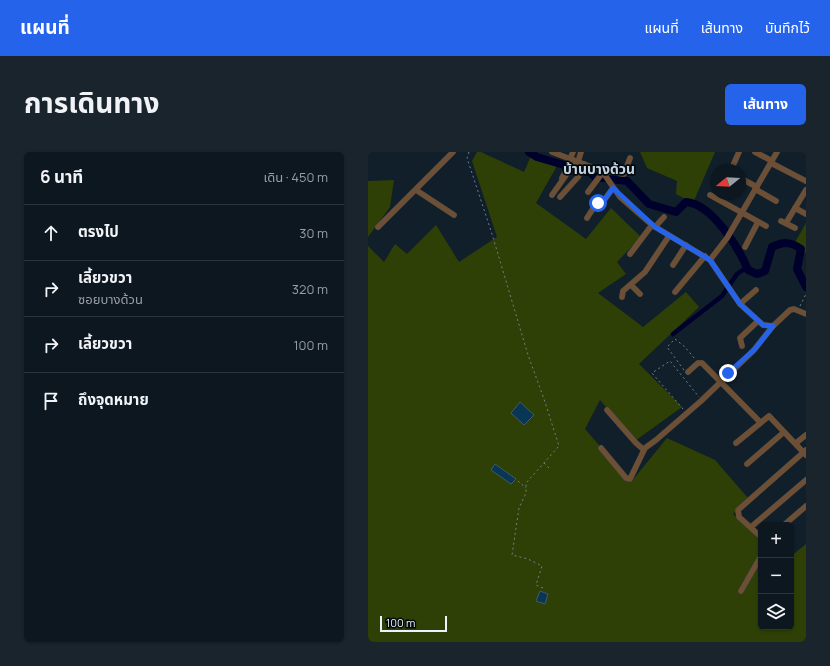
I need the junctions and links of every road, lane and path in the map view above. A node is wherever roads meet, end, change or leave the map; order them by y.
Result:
1 (453, 152) edge
2 (469, 152) edge
3 (552, 152) edge
4 (573, 152) edge
5 (581, 152) edge
6 (738, 152) edge
7 (754, 152) edge
8 (777, 152) edge
9 (630, 158) dead end
10 (772, 162) junction
11 (575, 164) junction
12 (733, 164) edge
13 (601, 175) junction
14 (562, 178) dead end
15 (806, 181) edge
16 (746, 182) edge
17 (612, 187) junction
18 (756, 188) junction
19 (416, 190) junction
20 (806, 190) edge
21 (588, 192) dead end
22 (552, 195) dead end
23 (560, 197) dead end
24 (719, 200) edge
25 (776, 201) dead end
26 (795, 208) junction
27 (742, 213) junction
28 (806, 214) edge
29 (454, 215) dead end
30 (664, 217) dead end
31 (587, 218) dead end
32 (758, 222) junction
33 (654, 226) junction
34 (766, 226) dead end
35 (378, 227) dead end
36 (795, 228) dead end
37 (670, 236) junction
38 (686, 245) junction
39 (745, 247) dead end
40 (630, 254) dead end
41 (705, 256) junction
42 (710, 260) junction
43 (672, 265) dead end
44 (631, 285) junction
45 (756, 290) dead end
46 (675, 292) dead end
47 (640, 294) dead end
48 (806, 294) edge
49 (622, 297) dead end
50 (740, 304) junction
51 (798, 310) junction
52 (806, 314) edge
53 (758, 321) junction
54 (773, 326) junction
55 (742, 346) dead end
56 (698, 363) junction
57 (688, 372) joint
58 (721, 382) junction
59 (700, 399) junction
60 (694, 401) dead end
61 (684, 409) dead end
62 (607, 410) dead end
63 (760, 422) junction
64 (784, 432) junction
65 (806, 435) edge
66 (736, 443) dead end
67 (601, 448) dead end
68 (802, 449) edge
69 (644, 450) junction
70 (544, 463) junction
71 (747, 464) dead end
72 (550, 469) dead end
73 (806, 480) edge
74 (518, 481) dead end
75 (526, 488) junction
76 (806, 506) edge
77 (787, 522) edge
78 (751, 527) junction
79 (758, 534) edge
80 (760, 558) edge
81 (545, 589) dead end
82 (741, 591) dead end

1 - 19 street
2 - 70 path
3 - 11 street
4 - 11 street
5 - 11 street
6 - 12 street
7 - 10 street
8 - 10 street
9 - 13 street
10 - 15 street
10 - 18 street
11 - 13 street
11 - 14 street
11 - 22 street
11 - 23 street
13 - 17 street
13 - 21 street
16 - 18 street
17 - 31 street
17 - 33 street
18 - 25 street
18 - 27 street
19 - 29 street
19 - 35 street
20 - 26 street
24 - 27 street
26 - 28 street
26 - 36 street
27 - 32 street
27 - 42 street
30 - 33 street
32 - 34 street
32 - 39 street
33 - 37 street
33 - 40 street
37 - 38 street
37 - 44 street
38 - 41 street
38 - 43 street
41 - 42 street
41 - 46 street
42 - 50 street
44 - 47 street
44 - 49 street
45 - 50 street
48 - 51 path
50 - 53 street
51 - 52 street
51 - 54 street
53 - 54 street
53 - 55 street
54 - 58 street
56 - 57 street
56 - 57 path
56 - 58 street
58 - 59 street
58 - 63 street
59 - 60 path
59 - 61 path
59 - 69 street
62 - 69 street
63 - 64 street
63 - 66 street
64 - 68 street
64 - 71 street
65 - 68 street
67 - 69 street
68 - 78 street
70 - 72 path
70 - 75 path
73 - 78 street
74 - 75 path
75 - 81 path
76 - 77 street
78 - 79 street
80 - 82 street

